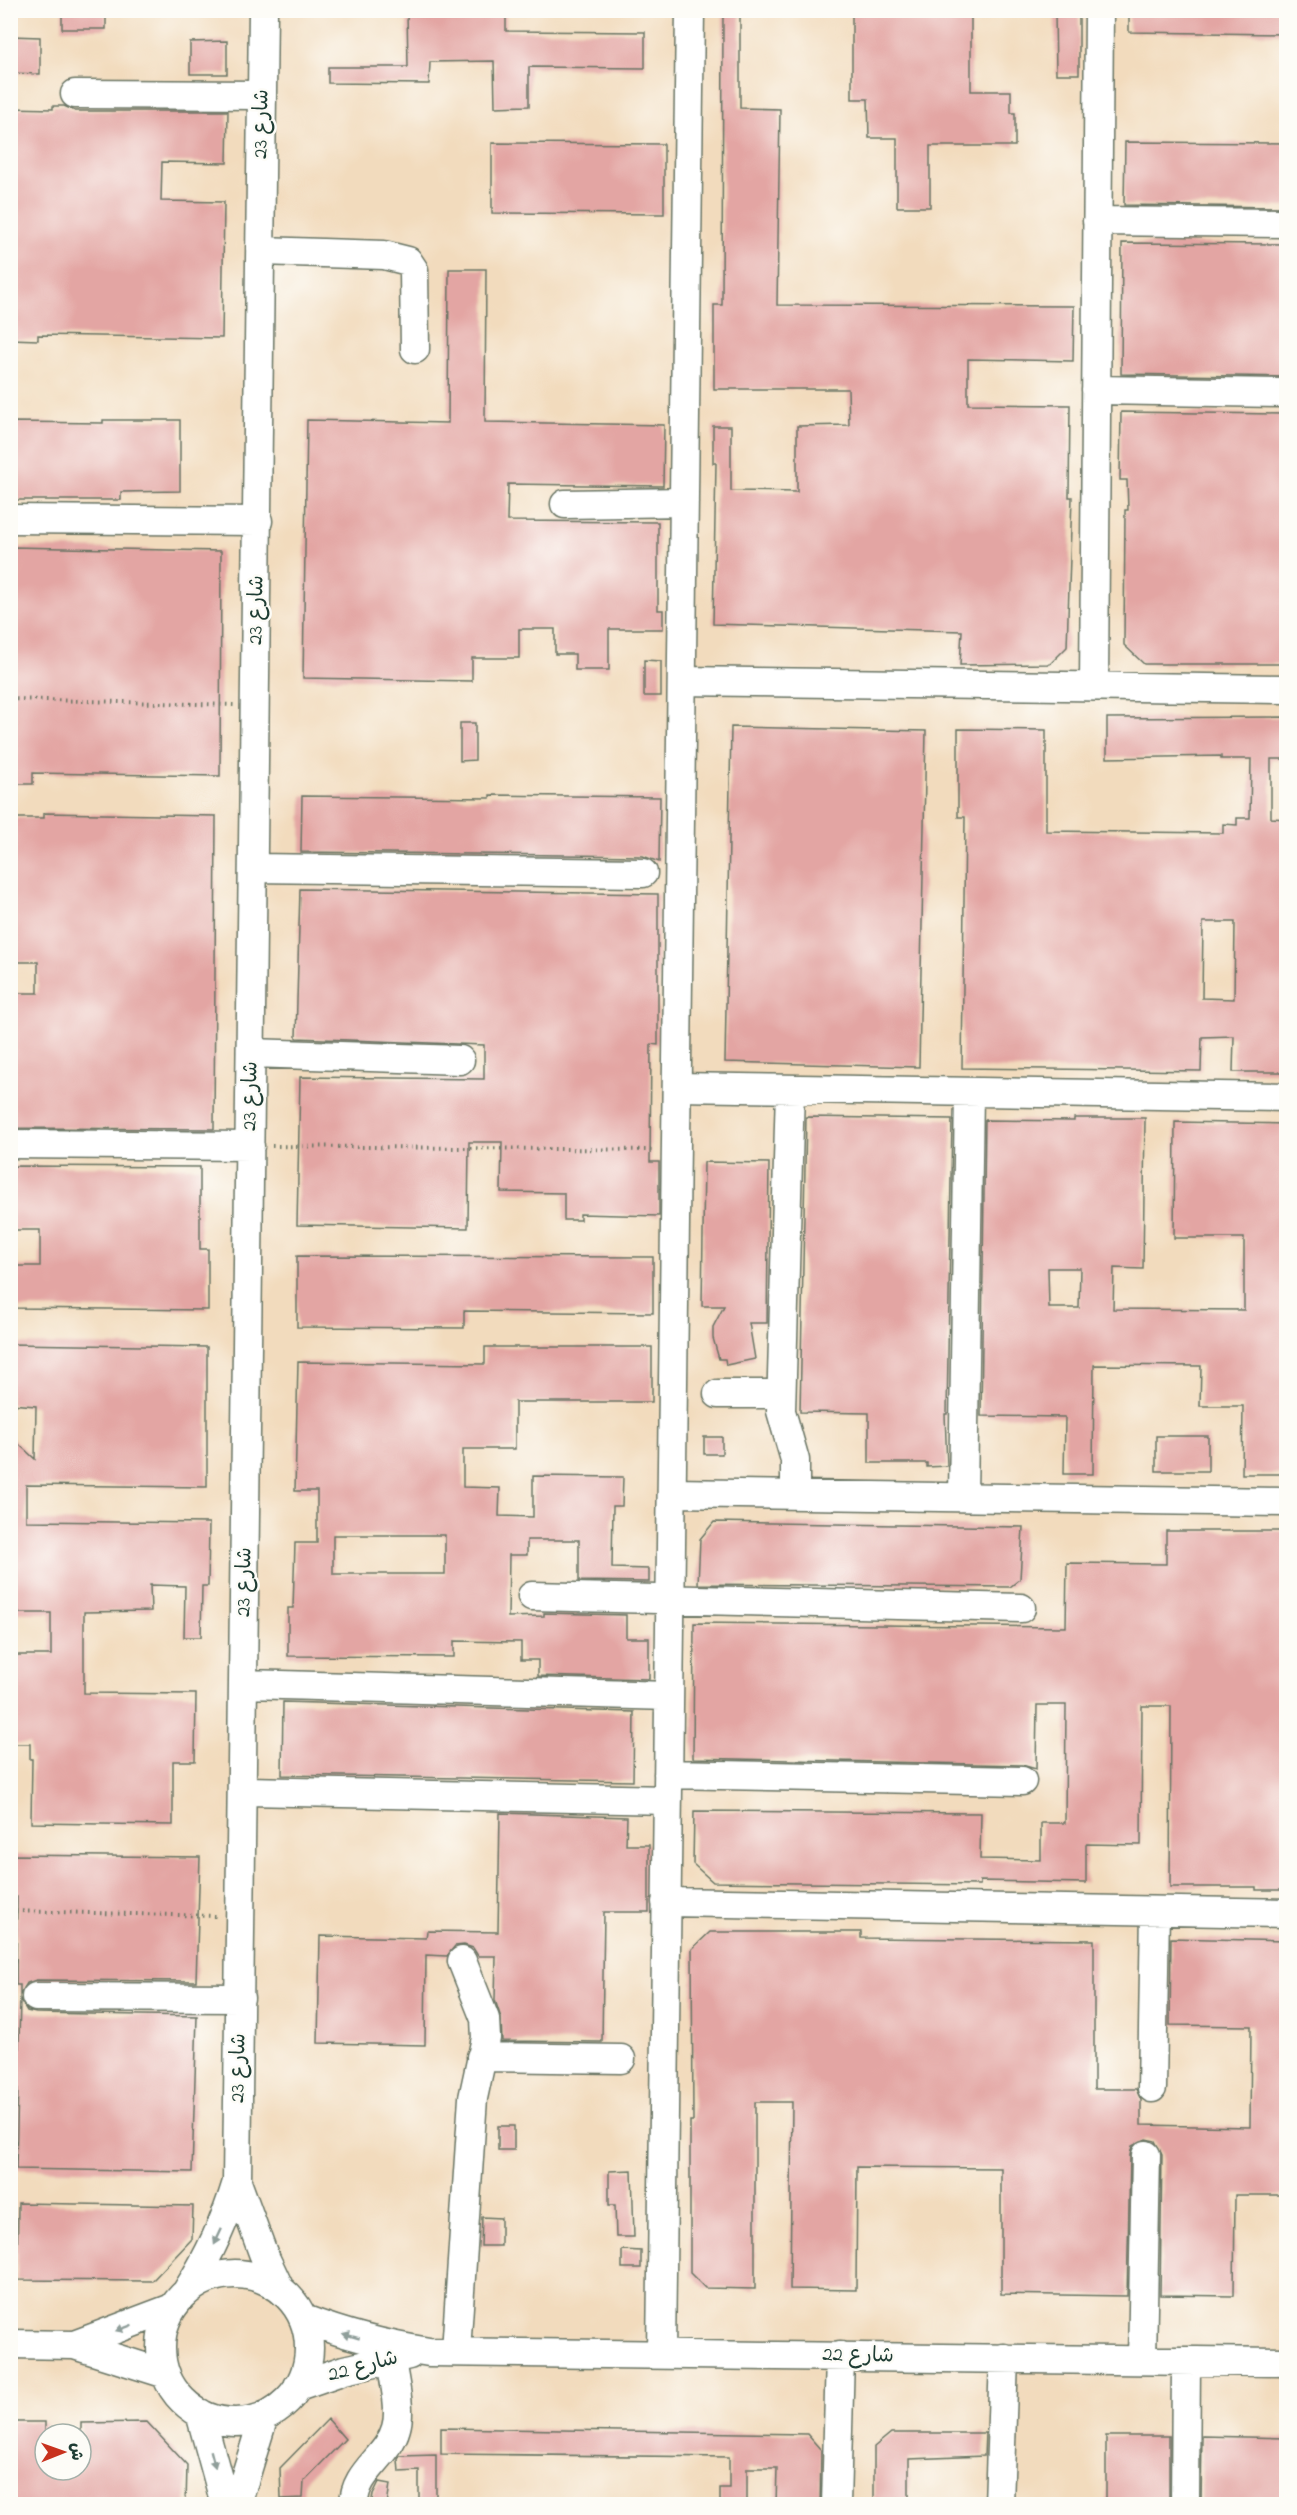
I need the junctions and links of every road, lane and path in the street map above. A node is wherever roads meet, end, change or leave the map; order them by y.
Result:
1 (263, 10) edge
2 (690, 10) edge
3 (1099, 10) edge
4 (75, 94) dead end
5 (262, 95) junction
6 (1097, 221) junction
7 (1287, 223) edge
8 (261, 251) junction
9 (415, 349) dead end
10 (1096, 390) junction
11 (1287, 393) edge
12 (684, 502) junction
13 (565, 504) dead end
14 (10, 519) edge
15 (258, 521) junction
16 (682, 681) junction
17 (1094, 686) junction
18 (1287, 689) edge
19 (10, 699) edge
20 (256, 706) junction
21 (254, 868) junction
22 (643, 873) dead end
23 (251, 1053) junction
24 (460, 1060) dead end
25 (677, 1087) junction
26 (790, 1089) junction
27 (969, 1092) junction
28 (1287, 1097) edge
29 (10, 1144) edge
30 (250, 1146) junction
31 (676, 1150) junction
32 (718, 1394) dead end
33 (781, 1394) junction
34 (673, 1493) junction
35 (795, 1495) junction
36 (963, 1497) junction
37 (1287, 1502) edge
38 (531, 1596) dead end
39 (671, 1599) junction
40 (1021, 1608) dead end
41 (244, 1684) junction
42 (669, 1696) junction
43 (1022, 1781) dead end
44 (668, 1787) junction
45 (243, 1791) junction
46 (666, 1902) junction
47 (10, 1911) edge
48 (1155, 1911) junction
49 (1287, 1913) edge
50 (241, 1917) junction
51 (462, 1961) dead end
52 (36, 1997) dead end
53 (240, 1998) junction
54 (481, 2057) junction
55 (621, 2059) dead end
56 (1152, 2088) dead end
57 (1146, 2155) dead end
58 (237, 2182) junction
59 (279, 2287) junction
60 (180, 2299) junction
61 (304, 2319) junction
62 (10, 2344) edge
63 (74, 2345) junction
64 (442, 2352) junction
65 (661, 2354) junction
66 (840, 2356) junction
67 (391, 2358) junction
68 (1004, 2358) junction
69 (1142, 2360) junction
70 (1186, 2361) junction
71 (1287, 2362) edge
72 (166, 2374) junction
73 (298, 2386) junction
74 (200, 2413) junction
75 (264, 2416) junction
76 (225, 2505) edge
77 (237, 2505) edge
78 (354, 2505) edge
79 (836, 2505) edge
80 (999, 2505) edge
81 (1185, 2505) edge

1 - 5 street, شارع 23
2 - 12 street
3 - 6 street
4 - 5 street
5 - 8 street, شارع 23
6 - 7 street
6 - 10 street
8 - 9 street
8 - 15 street, شارع 23
10 - 11 street
10 - 17 street
12 - 13 street
12 - 16 street
14 - 15 street
15 - 20 street, شارع 23
16 - 17 street
16 - 25 street
17 - 18 street
19 - 20 path
20 - 21 street, شارع 23
21 - 22 street
21 - 23 street, شارع 23
23 - 24 street
23 - 30 street, شارع 23
25 - 26 street
25 - 31 street
26 - 27 street
26 - 33 street
27 - 28 street
27 - 36 street
29 - 30 street
30 - 31 path
30 - 41 street, شارع 23
31 - 34 street
32 - 33 street
33 - 35 street
34 - 35 street
34 - 39 street
35 - 36 street
36 - 37 street
38 - 39 street
39 - 40 street
39 - 42 street
41 - 42 street
41 - 45 street, شارع 23
42 - 44 street
43 - 44 street
44 - 45 street
44 - 46 street
45 - 50 street, شارع 23
46 - 48 street
46 - 65 street
47 - 50 path
48 - 49 street
48 - 56 street
50 - 53 street, شارع 23
51 - 54 street
52 - 53 street
53 - 58 street, شارع 23
54 - 55 street
54 - 64 street
57 - 69 street
58 - 59 street, شارع 23
58 -> 60 street, شارع 23
59 - 60 street
59 - 61 street
60 -> 63 street
60 - 72 street
64 -> 61 street, شارع 22
61 - 73 street
62 - 63 street
63 - 72 street
64 - 65 street, شارع 22
64 - 67 street, شارع 22
65 - 66 street, شارع 22
66 - 68 street, شارع 22
66 - 79 street
67 - 73 street, شارع 22
67 - 78 street
68 - 69 street, شارع 22
68 - 80 street
69 - 70 street, شارع 22
70 - 71 street, شارع 22
70 - 81 street
72 - 74 street
73 - 75 street
74 - 75 street
74 -> 76 street
75 - 77 street

